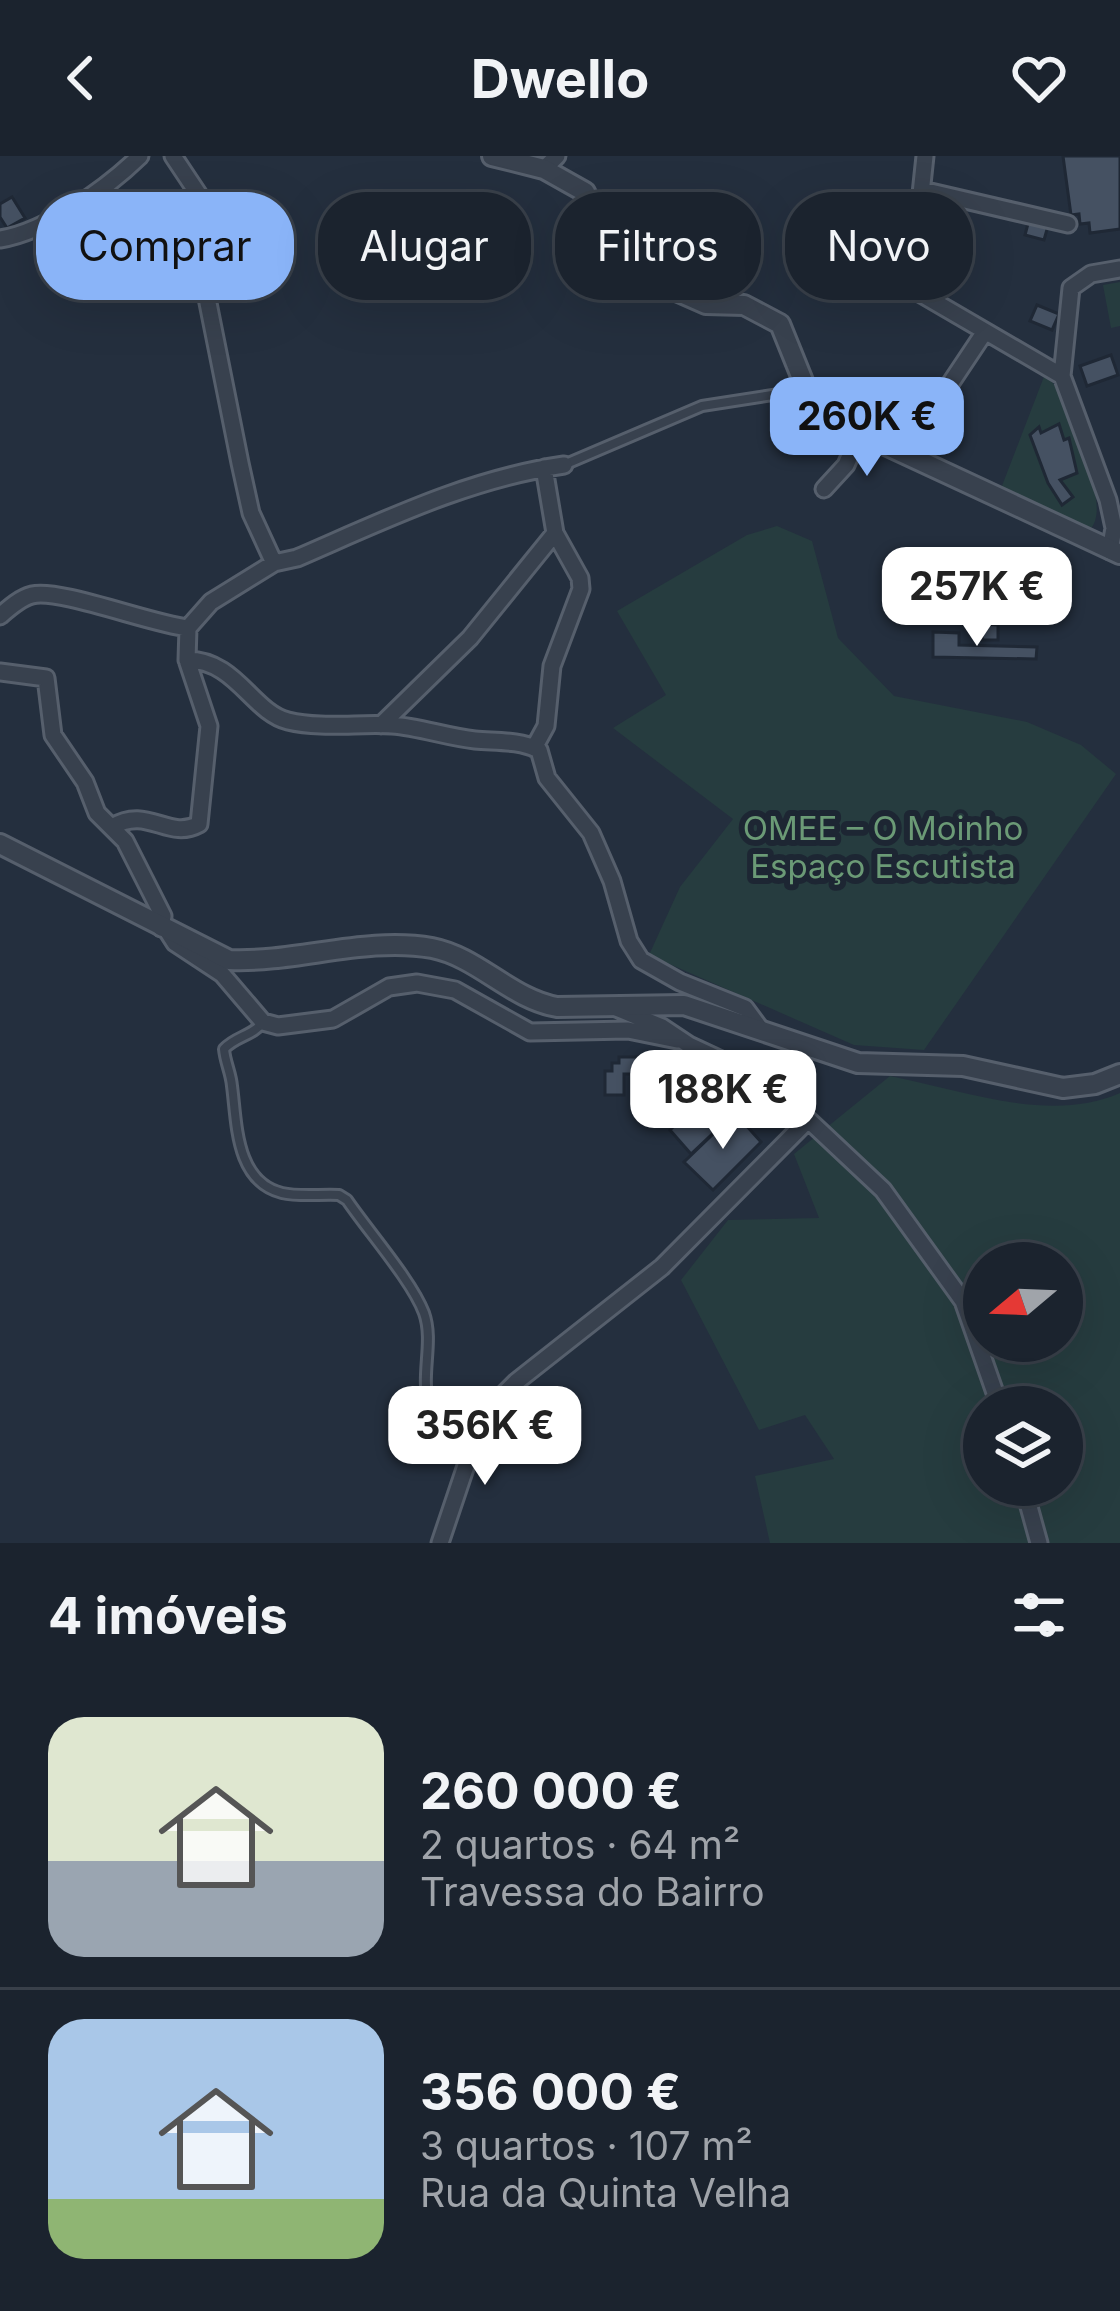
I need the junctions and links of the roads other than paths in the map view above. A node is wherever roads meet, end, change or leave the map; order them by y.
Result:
1 (140, 156) edge
2 (173, 156) edge
3 (492, 156) edge
4 (925, 156) edge
5 (551, 163) edge
6 (922, 190) junction
7 (1069, 224) dead end
8 (0, 239) edge
9 (1120, 269) edge
10 (984, 333) junction
11 (1062, 376) junction
12 (806, 386) junction
13 (860, 434) junction
14 (894, 451) junction
15 (564, 464) joint
16 (544, 468) junction
17 (824, 489) dead end
18 (555, 533) junction
19 (1115, 552) edge
20 (274, 563) junction
21 (0, 616) edge
22 (188, 628) junction
23 (187, 660) junction
24 (0, 672) edge
25 (381, 725) junction
26 (534, 748) junction
27 (112, 827) junction
28 (0, 844) edge
29 (165, 930) junction
30 (611, 1006) junction
31 (263, 1022) junction
32 (762, 1031) junction
33 (680, 1039) junction
34 (1120, 1074) edge
35 (807, 1121) junction
36 (993, 1386) edge
37 (474, 1424) junction
38 (1028, 1506) edge
39 (440, 1543) edge
40 (1039, 1543) edge

1 - 8 street
2 - 20 street
3 - 5 street
4 - 6 street
5 - 12 street
6 - 7 street
6 - 10 street
9 - 11 street
10 - 11 street
10 - 14 street
11 - 19 street
12 - 13 street
12 - 15 lane
13 - 14 street
13 - 17 street
14 - 19 street
15 - 16 street
16 - 18 street
16 - 20 street
18 - 25 street
18 - 26 street
20 - 22 street
21 - 22 street
22 - 23 street
23 - 25 street
23 - 27 street
24 - 27 street
25 - 26 street
26 - 32 street
27 - 29 street
28 - 29 street
29 - 30 street
29 - 31 street
30 - 32 street
30 - 33 street
31 - 33 street
31 - 37 lane
32 - 34 street
33 - 35 street
35 - 36 street
35 - 37 street
37 - 39 street
38 - 40 street

